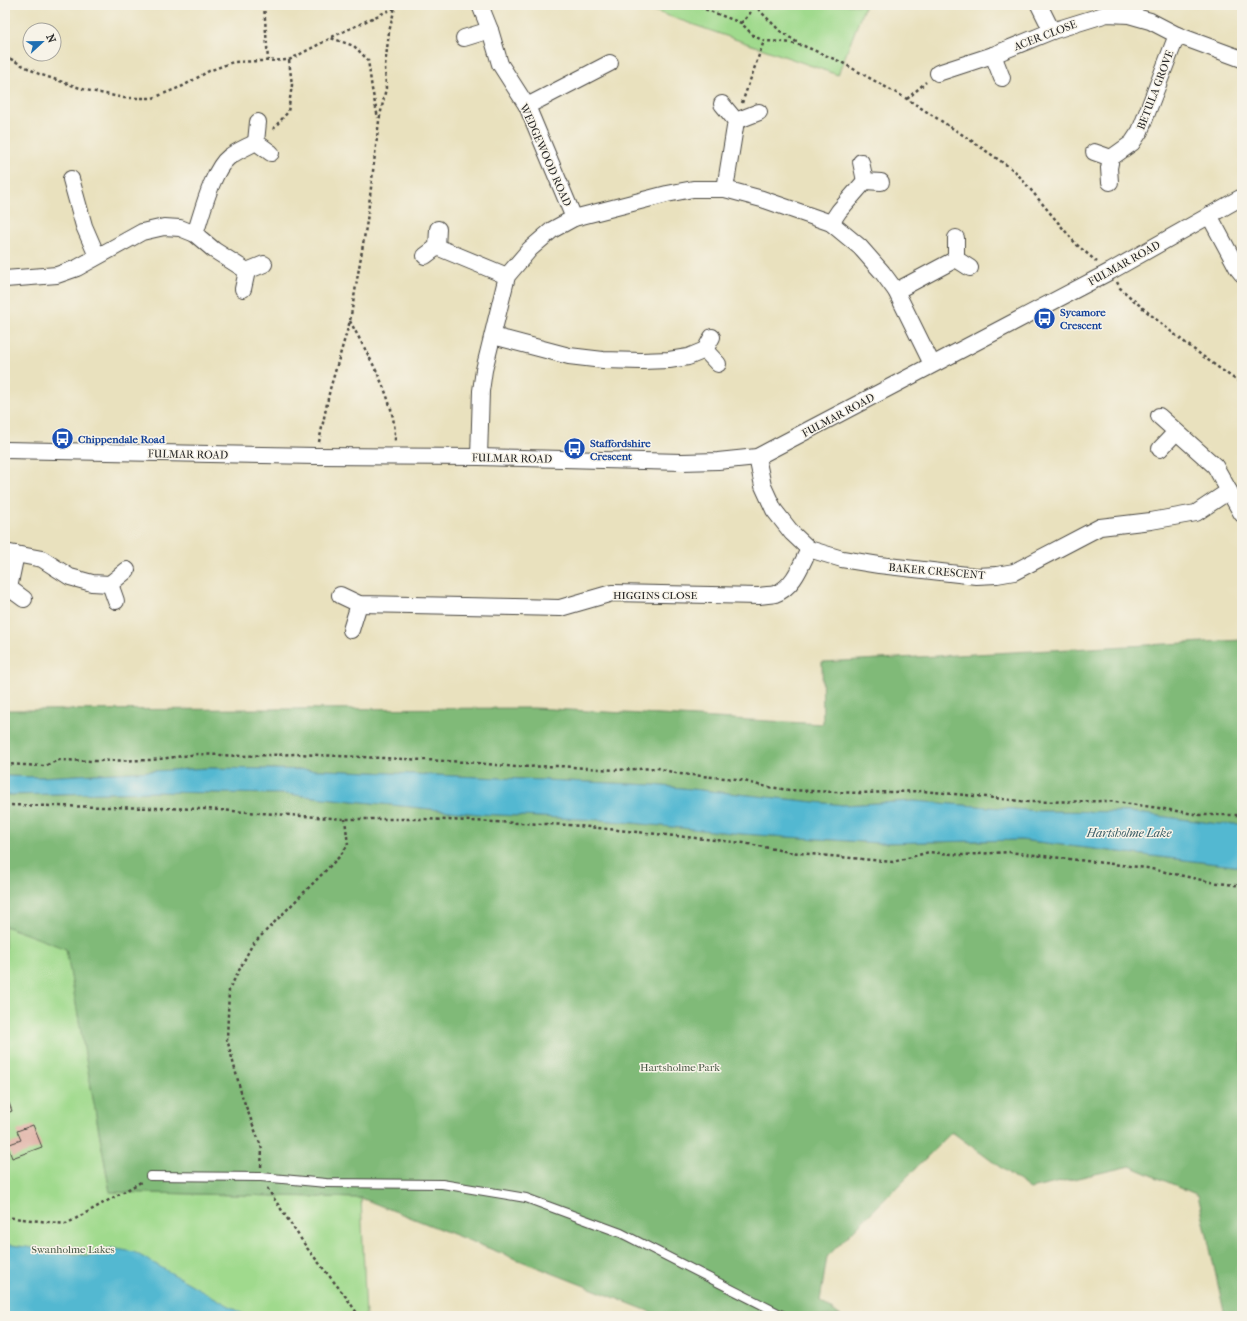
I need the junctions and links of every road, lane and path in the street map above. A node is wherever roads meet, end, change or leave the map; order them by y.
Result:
1 (264, 5) edge
2 (400, 5) edge
3 (480, 5) edge
4 (694, 5) edge
5 (754, 5) edge
6 (1039, 5) edge
7 (395, 8) junction
8 (741, 23) junction
9 (490, 30) junction
10 (1052, 31) junction
11 (1177, 35) junction
12 (331, 38) junction
13 (464, 38) dead end
14 (764, 41) junction
15 (804, 46) junction
16 (993, 55) junction
17 (5, 56) edge
18 (1242, 59) edge
19 (268, 60) junction
20 (290, 60) junction
21 (610, 63) dead end
22 (938, 74) joint
23 (1002, 78) dead end
24 (907, 99) junction
25 (722, 104) dead end
26 (526, 106) junction
27 (759, 112) dead end
28 (379, 121) junction
29 (736, 121) junction
30 (258, 122) dead end
31 (256, 142) junction
32 (1094, 152) dead end
33 (270, 154) dead end
34 (1111, 158) junction
35 (861, 162) dead end
36 (69, 175) dead end
37 (1110, 182) dead end
38 (725, 189) junction
39 (1242, 197) edge
40 (1209, 215) junction
41 (574, 218) junction
42 (831, 223) junction
43 (438, 229) dead end
44 (195, 234) junction
45 (956, 238) dead end
46 (97, 256) junction
47 (956, 259) junction
48 (264, 264) dead end
49 (970, 268) dead end
50 (247, 271) junction
51 (1111, 271) junction
52 (1242, 274) edge
53 (507, 276) junction
54 (5, 279) edge
55 (243, 289) dead end
56 (896, 291) junction
57 (350, 321) junction
58 (493, 336) junction
59 (718, 364) dead end
60 (932, 364) junction
61 (1242, 384) edge
62 (1159, 416) dead end
63 (1176, 432) junction
64 (1160, 449) dead end
65 (5, 450) edge
66 (316, 456) junction
67 (396, 457) junction
68 (479, 457) junction
69 (757, 457) junction
70 (1229, 491) junction
71 (1242, 514) edge
72 (809, 549) junction
73 (11, 553) edge
74 (127, 570) dead end
75 (110, 584) junction
76 (7, 587) edge
77 (340, 595) dead end
78 (24, 599) dead end
79 (116, 602) dead end
80 (359, 604) junction
81 (351, 630) dead end
82 (5, 764) edge
83 (5, 805) edge
84 (1242, 815) edge
85 (345, 819) junction
86 (1242, 886) edge
87 (150, 1176) joint
88 (261, 1177) junction
89 (5, 1217) edge
90 (359, 1316) edge
91 (784, 1316) edge

1 - 19 path
2 - 7 path
3 - 9 street, WEDGEWOOD ROAD
4 - 8 path
5 - 8 path
5 - 15 path
6 - 10 street
7 - 12 path
7 - 28 path
8 - 14 path
9 - 13 street
9 - 26 street, WEDGEWOOD ROAD
10 - 11 street, ACER CLOSE
10 - 16 street, ACER CLOSE
11 - 18 street, ACER CLOSE
11 - 34 street, BETULA GROVE
12 - 20 path
12 - 28 path
14 - 15 path
14 - 29 path
15 - 24 path
16 - 22 street, ACER CLOSE
16 - 23 street
17 - 19 path
19 - 20 path
20 - 31 path
21 - 26 street
22 - 24 path
24 - 51 path
25 - 29 street
26 - 41 street, WEDGEWOOD ROAD
27 - 29 street
28 - 57 path
29 - 38 street
30 - 31 street
31 - 33 street
31 - 44 street
32 - 34 street
34 - 37 street
35 - 42 street
36 - 46 street
38 - 41 street
38 - 42 street
39 - 40 street, FULMAR ROAD
40 - 51 street, FULMAR ROAD
40 - 52 street
41 - 53 street
42 - 56 street
43 - 53 street
44 - 46 street
44 - 50 street
45 - 47 street
46 - 54 street
47 - 49 street
47 - 56 street
48 - 50 street
50 - 55 street
51 - 60 street, FULMAR ROAD
51 - 61 path
53 - 58 street
56 - 60 street
57 - 66 path
57 - 67 path
58 - 59 street
58 - 68 street
60 - 69 street, FULMAR ROAD
62 - 63 street
63 - 64 street
63 - 70 street
65 - 66 street, FULMAR ROAD
66 - 67 street, FULMAR ROAD
67 - 68 street, FULMAR ROAD
68 - 69 street, FULMAR ROAD
69 - 72 street, BAKER CRESCENT
70 - 71 street
70 - 72 street, BAKER CRESCENT
72 - 80 street, HIGGINS CLOSE
73 - 75 street
73 - 76 street
74 - 75 street
75 - 79 street
76 - 78 street
77 - 80 street, HIGGINS CLOSE
80 - 81 street
82 - 84 path
83 - 85 path
85 - 86 path
85 - 88 path
87 - 88 lane
87 - 89 path
88 - 90 path
88 - 91 lane

